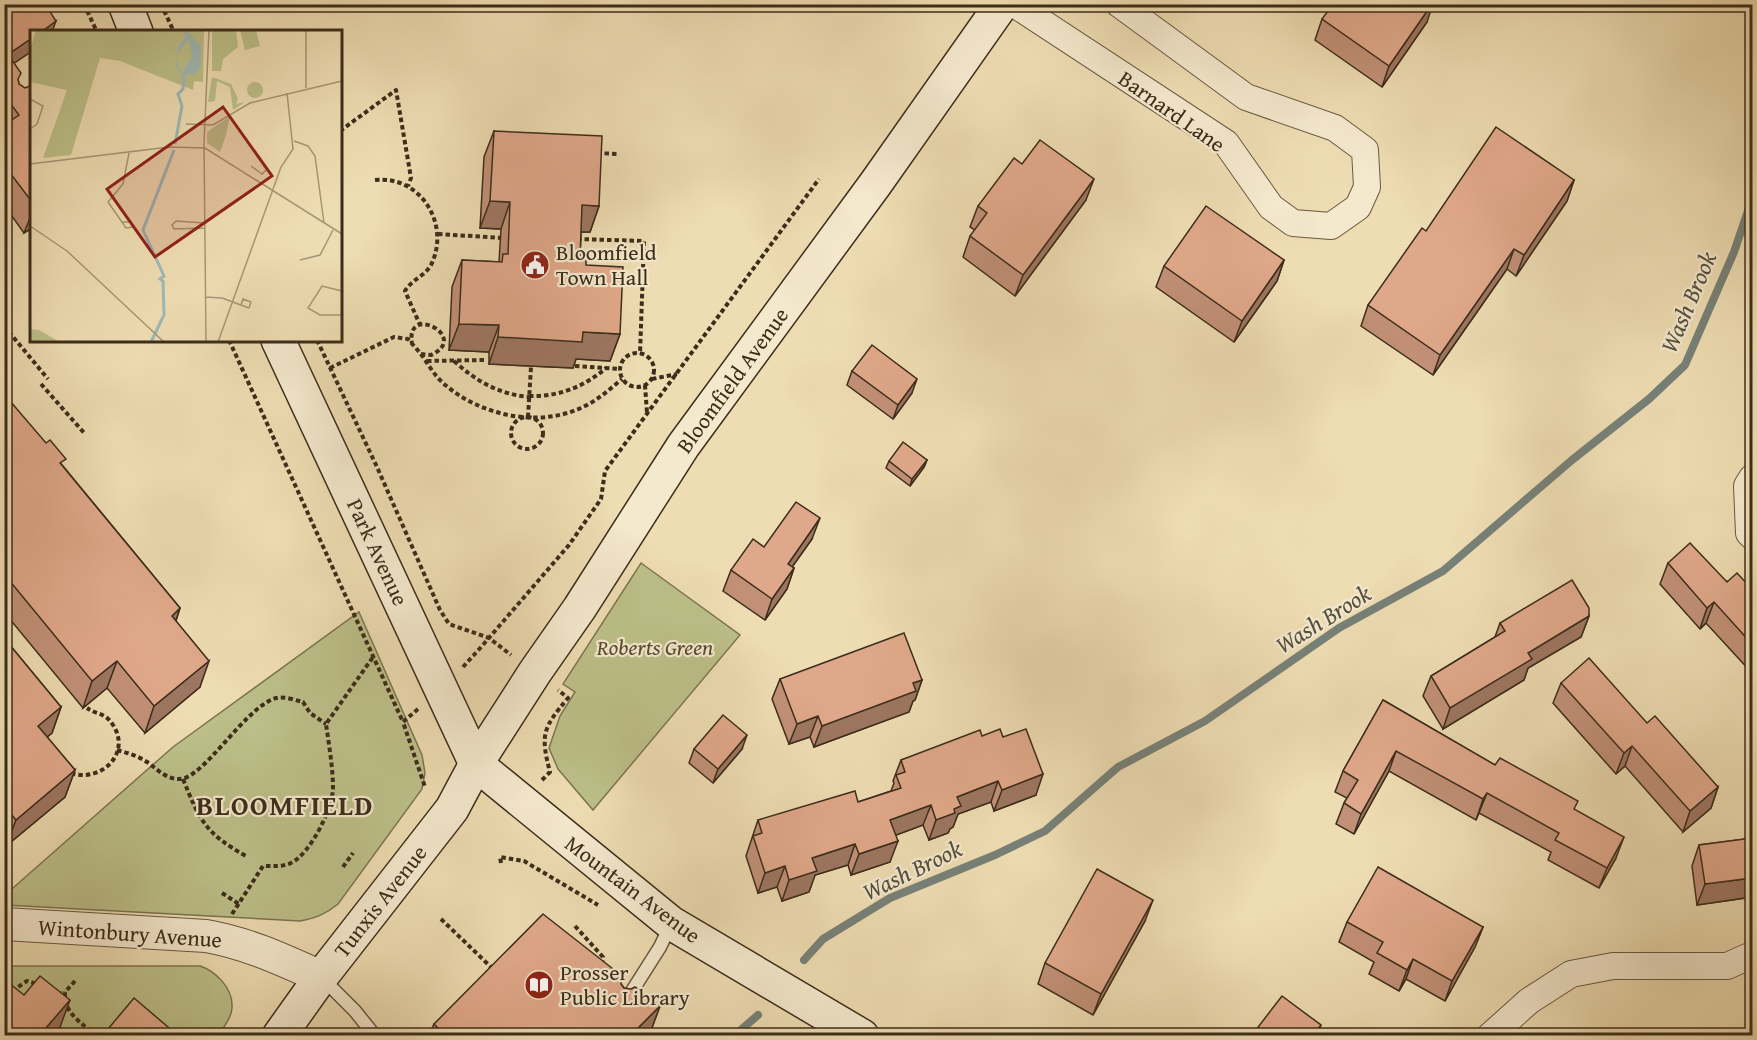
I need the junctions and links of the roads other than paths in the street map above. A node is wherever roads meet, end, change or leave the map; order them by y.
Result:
1 (125, 4) edge
2 (1002, 4) edge
3 (1014, 4) edge
4 (1119, 4) edge
5 (135, 30) edge
6 (279, 342) edge
7 (1752, 477) edge
8 (1752, 536) edge
9 (476, 764) junction
10 (671, 923) junction
11 (4, 924) edge
12 (1752, 955) edge
13 (321, 977) junction
14 (619, 1008) edge
15 (279, 1035) edge
16 (375, 1035) edge
17 (862, 1035) edge
18 (1490, 1035) edge

1 - 5 main road
2 - 9 main road, Bloomfield Avenue
3 - 4 street, Barnard Lane
6 - 9 main road, Park Avenue
7 - 8 street
9 - 10 main road, Mountain Avenue
9 - 13 main road, Tunxis Avenue
10 - 14 lane
10 - 17 main road, Mountain Avenue
11 - 13 street, Wintonbury Avenue
12 - 18 street
13 - 15 main road, Tunxis Avenue
13 - 16 lane

